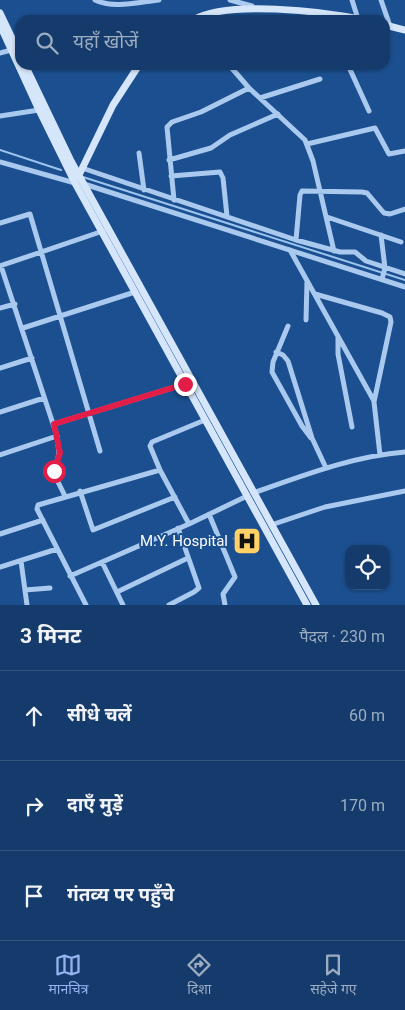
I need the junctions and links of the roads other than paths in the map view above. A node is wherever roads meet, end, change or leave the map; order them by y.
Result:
1 (95, 0) edge
2 (159, 0) edge
3 (230, 0) edge
4 (352, 0) edge
5 (381, 0) edge
6 (112, 2) edge
7 (252, 6) junction
8 (323, 12) junction
9 (0, 13) edge
10 (203, 15) edge
11 (324, 15) edge
12 (339, 15) edge
13 (359, 15) edge
14 (385, 15) edge
15 (0, 24) edge
16 (390, 26) edge
17 (405, 30) edge
18 (15, 44) edge
19 (11, 50) junction
20 (0, 53) edge
21 (15, 59) edge
22 (20, 70) edge
23 (27, 70) edge
24 (136, 70) edge
25 (233, 70) edge
26 (350, 70) edge
27 (320, 79) dead end
28 (249, 88) junction
29 (260, 98) junction
30 (38, 110) junction
31 (369, 111) dead end
32 (278, 114) junction
33 (0, 116) edge
34 (307, 144) junction
35 (405, 151) edge
36 (139, 152) dead end
37 (169, 160) junction
38 (0, 162) edge
39 (171, 176) junction
40 (78, 177) junction
41 (84, 184) junction
42 (144, 190) junction
43 (320, 190) junction
44 (174, 200) junction
45 (405, 209) edge
46 (226, 216) junction
47 (327, 218) junction
48 (0, 223) edge
49 (103, 231) junction
50 (381, 235) junction
51 (296, 240) junction
52 (401, 242) dead end
53 (290, 250) junction
54 (334, 251) junction
55 (40, 254) junction
56 (0, 266) edge
57 (384, 273) junction
58 (405, 274) edge
59 (307, 281) junction
60 (405, 287) edge
61 (135, 292) junction
62 (315, 294) junction
63 (15, 304) junction
64 (0, 308) edge
65 (59, 316) junction
66 (306, 320) dead end
67 (288, 326) dead end
68 (23, 328) junction
69 (338, 336) junction
70 (276, 352) junction
71 (32, 358) junction
72 (0, 368) edge
73 (185, 384) junction
74 (44, 398) junction
75 (374, 402) junction
76 (0, 412) edge
77 (88, 415) junction
78 (205, 420) junction
79 (54, 424) junction
80 (352, 427) dead end
81 (57, 436) junction
82 (312, 438) junction
83 (100, 451) dead end
84 (405, 452) edge
85 (0, 455) edge
86 (380, 455) junction
87 (326, 468) junction
88 (160, 470) junction
89 (80, 491) junction
90 (405, 491) edge
91 (250, 494) junction
92 (65, 496) junction
93 (175, 497) junction
94 (209, 514) junction
95 (43, 520) junction
96 (189, 524) junction
97 (271, 525) junction
98 (178, 528) junction
99 (0, 534) edge
100 (56, 549) junction
101 (188, 558) junction
102 (21, 561) junction
103 (102, 562) junction
104 (0, 567) edge
105 (70, 576) junction
106 (50, 588) dead end
107 (25, 590) junction
108 (117, 592) junction
109 (27, 605) edge
110 (86, 605) edge
111 (123, 605) edge
112 (169, 605) edge
113 (225, 605) edge
114 (307, 605) edge
115 (316, 605) edge

1 - 6 street
2 - 6 street
3 - 7 street
4 - 13 street
5 - 14 street
7 - 8 main road
7 - 10 main road
8 - 11 street
8 - 12 main road
9 - 18 main road
15 - 19 main road
16 - 17 main road
19 - 20 street
19 - 21 main road
22 - 30 main road
23 - 40 main road
24 - 40 main road
25 - 28 street
26 - 31 street
27 - 29 street
28 - 29 street
28 - 37 street
29 - 32 street
30 - 33 street
30 - 40 main road
32 - 34 street
32 - 37 street
34 - 35 street
34 - 43 street
36 - 42 street
37 - 39 street
38 - 40 street
39 - 44 street
39 - 46 street
40 - 41 main road
40 - 42 street
40 - 49 main road
41 - 53 street
41 - 91 main road
42 - 44 street
43 - 45 street
43 - 47 street
43 - 51 street
44 - 46 street
46 - 51 street
47 - 50 street
47 - 54 street
48 - 55 street
49 - 55 street
49 - 61 main road
50 - 52 street
50 - 57 street
51 - 54 street
53 - 57 street
53 - 59 street
54 - 57 street
55 - 56 street
55 - 65 street
56 - 63 street
57 - 58 street
57 - 60 street
59 - 62 street
59 - 66 street
61 - 65 street
61 - 73 main road
62 - 69 street
62 - 75 street
63 - 64 street
63 - 68 street
65 - 68 street
65 - 77 street
67 - 70 street
68 - 71 street
69 - 75 street
69 - 80 street
70 - 82 street
70 - 82 street
71 - 72 street
71 - 74 street
73 - 77 street
73 - 78 main road
74 - 76 street
74 - 79 street
75 - 86 street
77 - 79 street
77 - 83 street
78 - 88 street
78 - 91 main road
79 - 81 street
81 - 85 street
81 - 92 street
82 - 87 street
84 - 86 street
86 - 87 street
87 - 91 street
88 - 89 street
88 - 93 street
89 - 92 street
89 - 93 street
90 - 97 street
91 - 94 street
91 - 97 main road
91 - 114 main road
92 - 95 street
93 - 96 street
94 - 96 street
94 - 113 street
95 - 99 street
95 - 100 street
96 - 98 street
97 - 115 main road
98 - 101 street
98 - 103 street
100 - 102 street
100 - 105 street
101 - 108 street
101 - 112 street
102 - 104 street
102 - 107 street
103 - 105 street
103 - 108 street
105 - 110 street
106 - 107 street
107 - 109 street
108 - 111 street

